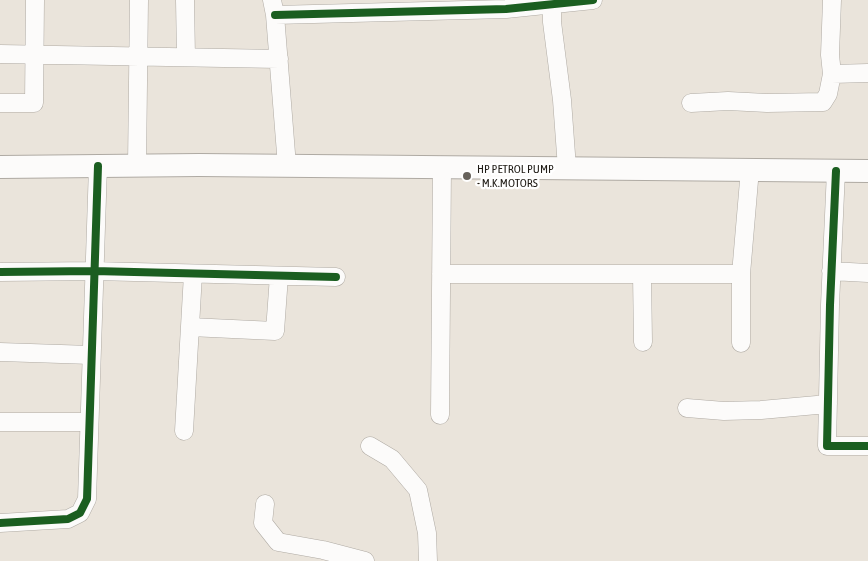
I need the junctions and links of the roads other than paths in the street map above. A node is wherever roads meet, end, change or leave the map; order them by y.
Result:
1 (35, 0) edge
2 (139, 0) edge
3 (185, 0) edge
4 (594, 0) edge
5 (832, 0) edge
6 (552, 2) edge
7 (406, 6) edge
8 (274, 7) edge
9 (0, 54) edge
10 (34, 56) junction
11 (186, 57) junction
12 (138, 58) junction
13 (279, 59) junction
14 (868, 73) edge
15 (832, 74) junction
16 (0, 103) edge
17 (691, 103) dead end
18 (98, 166) junction
19 (137, 166) junction
20 (286, 166) junction
21 (0, 167) edge
22 (442, 167) junction
23 (567, 168) junction
24 (750, 170) junction
25 (836, 171) junction
26 (868, 171) edge
27 (94, 271) junction
28 (0, 272) edge
29 (831, 272) junction
30 (868, 273) edge
31 (193, 274) junction
32 (441, 274) junction
33 (642, 274) junction
34 (741, 274) junction
35 (279, 276) junction
36 (336, 277) dead end
37 (190, 327) junction
38 (643, 342) dead end
39 (741, 344) dead end
40 (0, 352) edge
41 (91, 355) junction
42 (828, 404) junction
43 (687, 408) dead end
44 (440, 415) dead end
45 (0, 422) edge
46 (88, 422) junction
47 (184, 431) dead end
48 (370, 446) dead end
49 (868, 446) edge
50 (265, 504) dead end
51 (0, 523) edge
52 (364, 561) edge
53 (428, 561) edge

1 - 10 street
2 - 12 street
3 - 11 street
4 - 6 street
5 - 15 street
6 - 7 street
6 - 23 street
7 - 8 street
8 - 13 street
9 - 10 street
10 - 12 street
10 - 16 street
11 - 12 street
11 - 13 street
12 - 19 street
13 - 20 street
14 - 15 street
15 - 17 street
18 - 19 main road
18 - 21 main road
18 - 27 street
19 - 20 main road
20 - 22 main road
22 - 23 main road
22 - 32 street
23 - 24 main road
24 - 25 main road
24 - 34 street
25 - 26 main road
25 - 29 street
27 - 28 street
27 - 31 street
27 - 41 street
29 - 30 street
29 - 42 street
31 - 35 street
31 - 37 street
32 - 33 street
32 - 44 street
33 - 34 street
33 - 38 street
34 - 39 street
35 - 36 street
35 - 37 street
37 - 47 street
40 - 41 street
41 - 46 street
42 - 43 street
42 - 49 street
45 - 46 street
46 - 51 street
48 - 53 street
50 - 52 street

